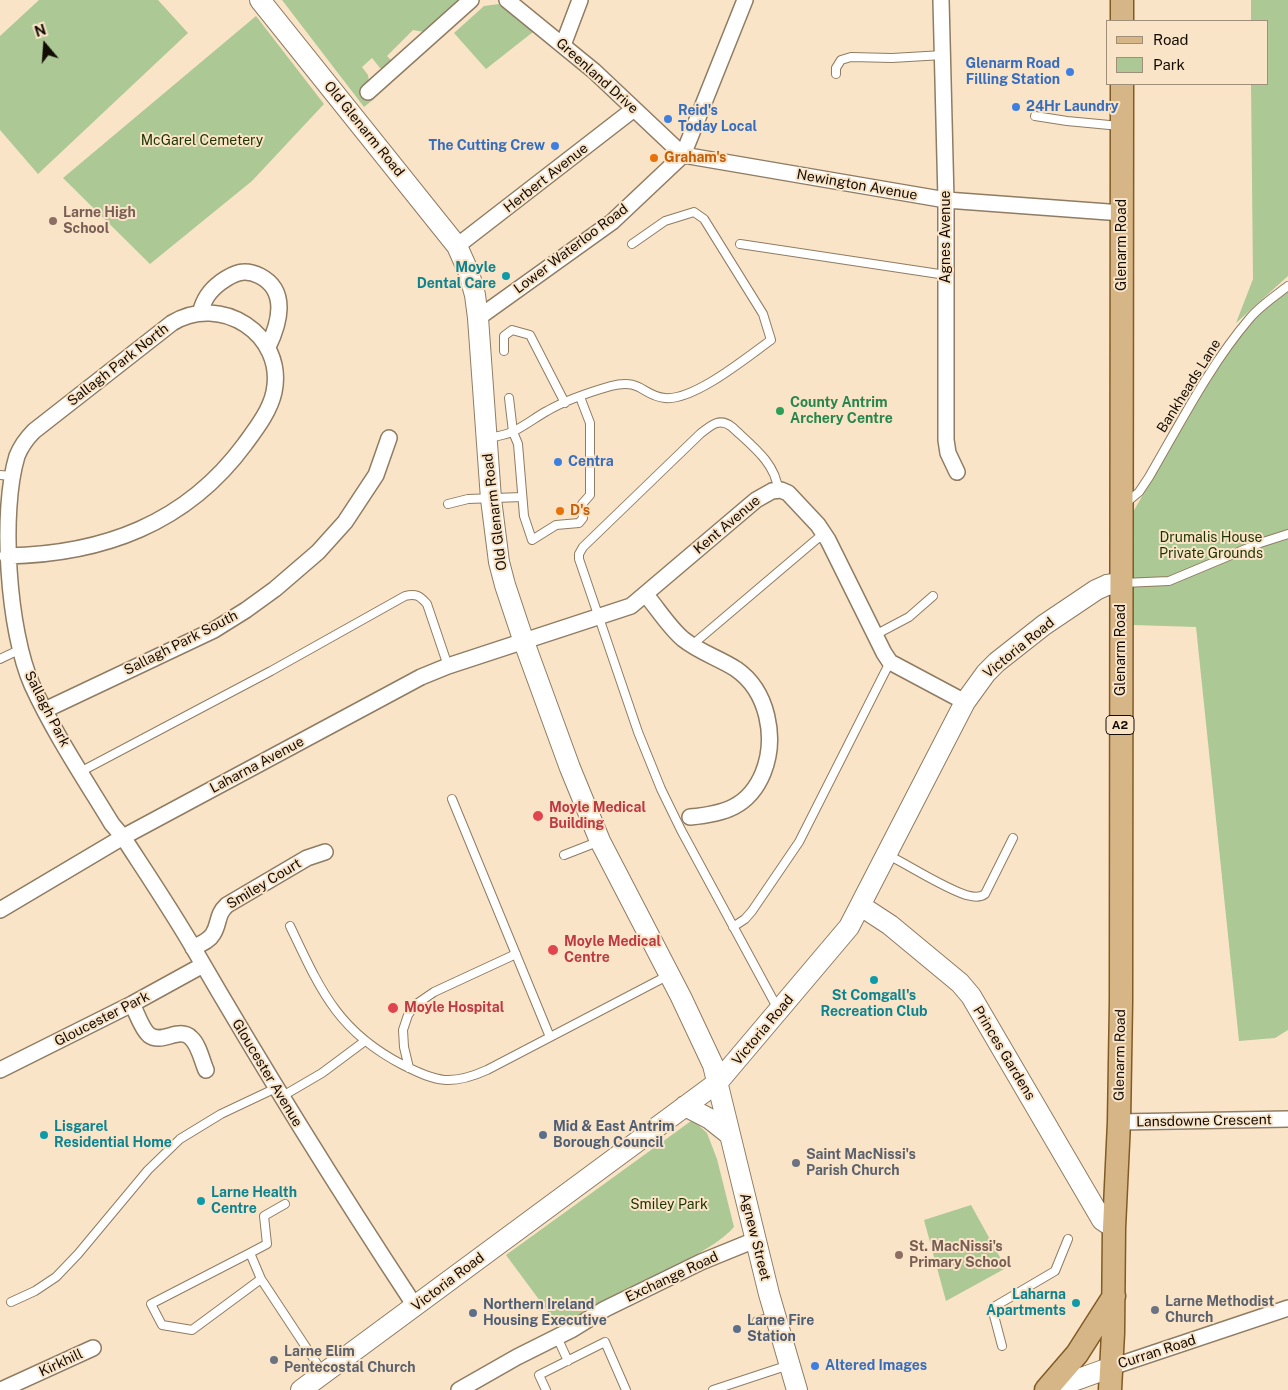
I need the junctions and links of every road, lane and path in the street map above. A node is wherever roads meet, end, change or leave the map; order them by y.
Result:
1 (260, 0) edge
2 (471, 0) edge
3 (507, 0) edge
4 (580, 0) edge
5 (745, 0) edge
6 (941, 0) edge
7 (1122, 0) edge
8 (1122, 20) edge
9 (563, 45) junction
10 (942, 55) junction
11 (836, 74) dead end
12 (1122, 85) edge
13 (368, 92) dead end
14 (634, 109) junction
15 (1035, 116) dead end
16 (1122, 126) junction
17 (684, 155) junction
18 (946, 200) junction
19 (1122, 213) junction
20 (632, 244) dead end
21 (740, 244) dead end
22 (457, 246) junction
23 (946, 275) junction
24 (1288, 286) edge
25 (200, 313) junction
26 (478, 318) junction
27 (268, 347) junction
28 (504, 351) dead end
29 (580, 397) junction
30 (509, 398) dead end
31 (565, 403) junction
32 (40, 425) joint
33 (513, 432) junction
34 (389, 438) dead end
35 (487, 439) junction
36 (957, 472) dead end
37 (6, 475) edge
38 (778, 490) junction
39 (522, 497) junction
40 (491, 500) junction
41 (448, 504) dead end
42 (1120, 506) junction
43 (824, 533) junction
44 (1288, 534) edge
45 (7, 556) junction
46 (1121, 583) junction
47 (646, 595) junction
48 (933, 596) dead end
49 (598, 618) junction
50 (875, 635) junction
51 (524, 642) junction
52 (692, 645) junction
53 (21, 649) junction
54 (0, 659) edge
55 (890, 662) junction
56 (448, 666) junction
57 (965, 702) junction
58 (45, 710) junction
59 (80, 772) junction
60 (452, 799) dead end
61 (690, 817) dead end
62 (123, 837) junction
63 (1013, 838) dead end
64 (600, 841) junction
65 (324, 852) dead end
66 (887, 854) junction
67 (564, 855) dead end
68 (860, 906) junction
69 (0, 910) edge
70 (290, 926) dead end
71 (733, 927) junction
72 (193, 948) junction
73 (516, 954) junction
74 (203, 965) junction
75 (669, 975) junction
76 (132, 1004) junction
77 (779, 1011) junction
78 (550, 1037) junction
79 (365, 1041) junction
80 (409, 1068) junction
81 (0, 1070) edge
82 (206, 1070) dead end
83 (718, 1082) junction
84 (279, 1093) junction
85 (685, 1106) junction
86 (1288, 1119) edge
87 (1119, 1122) junction
88 (729, 1134) junction
89 (285, 1204) dead end
90 (1104, 1224) junction
91 (1068, 1239) dead end
92 (755, 1240) junction
93 (250, 1253) junction
94 (261, 1279) junction
95 (1114, 1296) junction
96 (11, 1302) dead end
97 (415, 1306) junction
98 (1288, 1308) edge
99 (557, 1337) junction
100 (1002, 1346) dead end
101 (93, 1348) dead end
102 (568, 1360) junction
103 (789, 1365) junction
104 (1112, 1367) junction
105 (324, 1373) junction
106 (1, 1390) edge
107 (301, 1390) edge
108 (459, 1390) edge
109 (546, 1390) edge
110 (626, 1390) edge
111 (713, 1390) edge
112 (797, 1390) edge
113 (1047, 1390) edge
114 (1110, 1390) edge

1 - 22 street, Old Glenarm Road
2 - 13 street
3 - 9 street, Greenland Drive
4 - 9 street
5 - 17 street
6 - 10 street, Agnes Avenue
7 - 8 main road
9 - 14 street, Greenland Drive
10 - 11 lane
10 - 18 street, Agnes Avenue
12 - 16 main road, Glenarm Road / A2
14 - 17 street, Greenland Drive
14 - 22 street, Herbert Avenue
15 - 16 lane
16 - 19 main road, Glenarm Road / A2
17 - 18 street, Newington Avenue
17 - 26 street, Lower Waterloo Road
18 - 19 street, Newington Avenue
18 - 23 street, Agnes Avenue
19 - 42 main road, Glenarm Road / A2
20 - 29 lane
21 - 23 lane
22 - 26 street, Old Glenarm Road
23 - 36 street, Agnes Avenue
24 - 42 lane, Bankheads Lane
25 - 27 street
25 - 27 street
25 - 32 street, Sallagh Park North
26 - 35 street, Old Glenarm Road
27 - 45 street
28 - 31 lane
29 - 31 lane
29 - 39 lane
30 - 33 lane
31 - 33 lane
32 - 37 street, Sallagh Park
33 - 35 lane
33 - 39 lane
34 - 58 street, Sallagh Park South
35 - 40 street, Old Glenarm Road
37 - 45 street, Sallagh Park
38 - 43 street
38 - 47 street, Kent Avenue
38 - 49 lane
39 - 40 lane
40 - 41 lane
40 - 51 street, Old Glenarm Road
42 - 46 main road, Glenarm Road / A2
43 - 50 street
43 - 52 lane
44 - 46 lane
45 - 53 street, Sallagh Park
46 - 57 street, Victoria Road
46 - 87 main road, Glenarm Road / A2
47 - 49 street, Kent Avenue
47 - 52 street
48 - 50 lane
49 - 51 street, Kent Avenue
49 - 71 lane
50 - 55 street
51 - 56 street, Laharna Avenue
51 - 64 street, Old Glenarm Road
52 - 61 street
53 - 54 lane
53 - 58 street, Sallagh Park
55 - 57 street
55 - 71 lane
56 - 59 lane
56 - 62 street, Laharna Avenue
57 - 66 street, Victoria Road
58 - 59 street, Sallagh Park
59 - 62 street, Sallagh Park
60 - 73 lane
62 - 69 street, Laharna Avenue
62 - 72 street, Gloucester Avenue
63 - 66 lane
64 - 67 lane
64 - 75 street, Old Glenarm Road
65 - 72 street, Smiley Court
66 - 68 street, Victoria Road
68 - 77 street, Victoria Road
68 - 90 street, Princes Gardens
70 - 79 lane
71 - 77 lane
72 - 74 street, Gloucester Avenue
73 - 78 lane
73 - 80 lane
74 - 76 street, Gloucester Park
74 - 84 street, Gloucester Avenue
75 - 78 lane
75 - 83 street, Old Glenarm Road
76 - 81 street, Gloucester Park
76 - 82 street
77 - 83 street, Victoria Road
78 - 80 lane
79 - 80 lane
79 - 84 lane
83 - 85 street, Victoria Road
83 - 88 street, Agnew Street
84 - 96 lane
84 - 97 street, Gloucester Avenue
85 - 88 street
85 - 97 street, Victoria Road
86 - 87 street, Lansdowne Crescent
87 - 90 main road, Glenarm Road / A2
88 - 92 street, Agnew Street
89 - 93 lane
90 - 95 main road, Glenarm Road / A2
91 - 100 lane
92 - 99 street, Exchange Road
92 - 103 street, Agnew Street
93 - 94 lane
93 - 94 lane
94 - 105 lane
95 - 104 main road, Glenarm Road / A2
95 - 113 main road
97 - 105 street, Victoria Road
98 - 104 street, Curran Road
99 - 102 lane
99 - 108 street, Exchange Road
101 - 106 street, Kirkhill
102 - 109 lane
102 - 110 lane
103 - 111 lane
103 - 112 street, Agnew Street
104 - 113 street
104 - 114 main road, A2
105 - 107 street, Victoria Road

